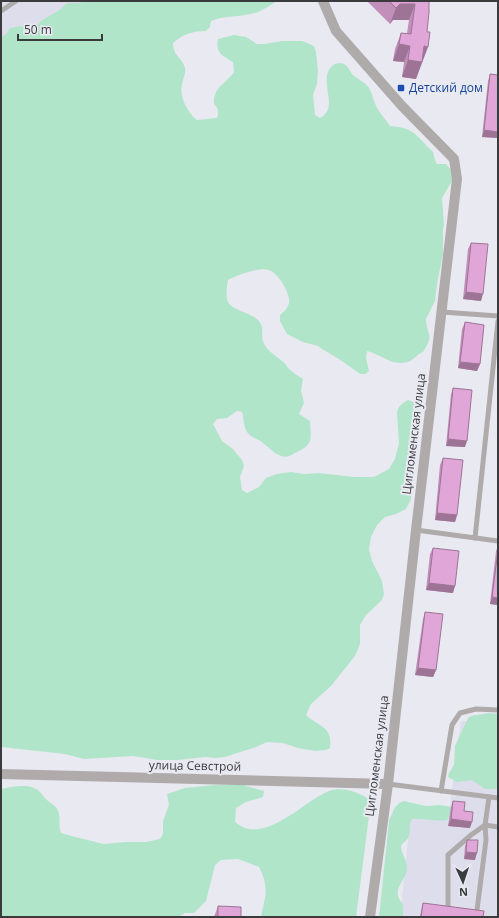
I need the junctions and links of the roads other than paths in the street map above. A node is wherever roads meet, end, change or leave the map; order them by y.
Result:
1 (16, 1) edge
2 (323, 1) edge
3 (1, 11) edge
4 (442, 312) junction
5 (498, 316) edge
6 (498, 321) edge
7 (416, 530) junction
8 (475, 538) junction
9 (498, 541) edge
10 (498, 710) edge
11 (1, 774) edge
12 (388, 784) junction
13 (441, 791) junction
14 (489, 797) junction
15 (498, 798) edge
16 (485, 825) junction
17 (498, 827) edge
18 (448, 906) edge
19 (477, 910) edge
20 (370, 917) edge

1 - 3 lane
2 - 4 street, Цигломенская улица
4 - 5 lane
4 - 7 street, Цигломенская улица
6 - 8 lane
7 - 8 lane
7 - 12 street, Цигломенская улица
8 - 9 lane
10 - 13 lane
11 - 12 street, улица Севстрой
12 - 13 lane
12 - 20 street, Цигломенская улица
13 - 14 lane
14 - 15 lane
14 - 16 lane
16 - 17 lane
16 - 18 lane
16 - 19 lane

